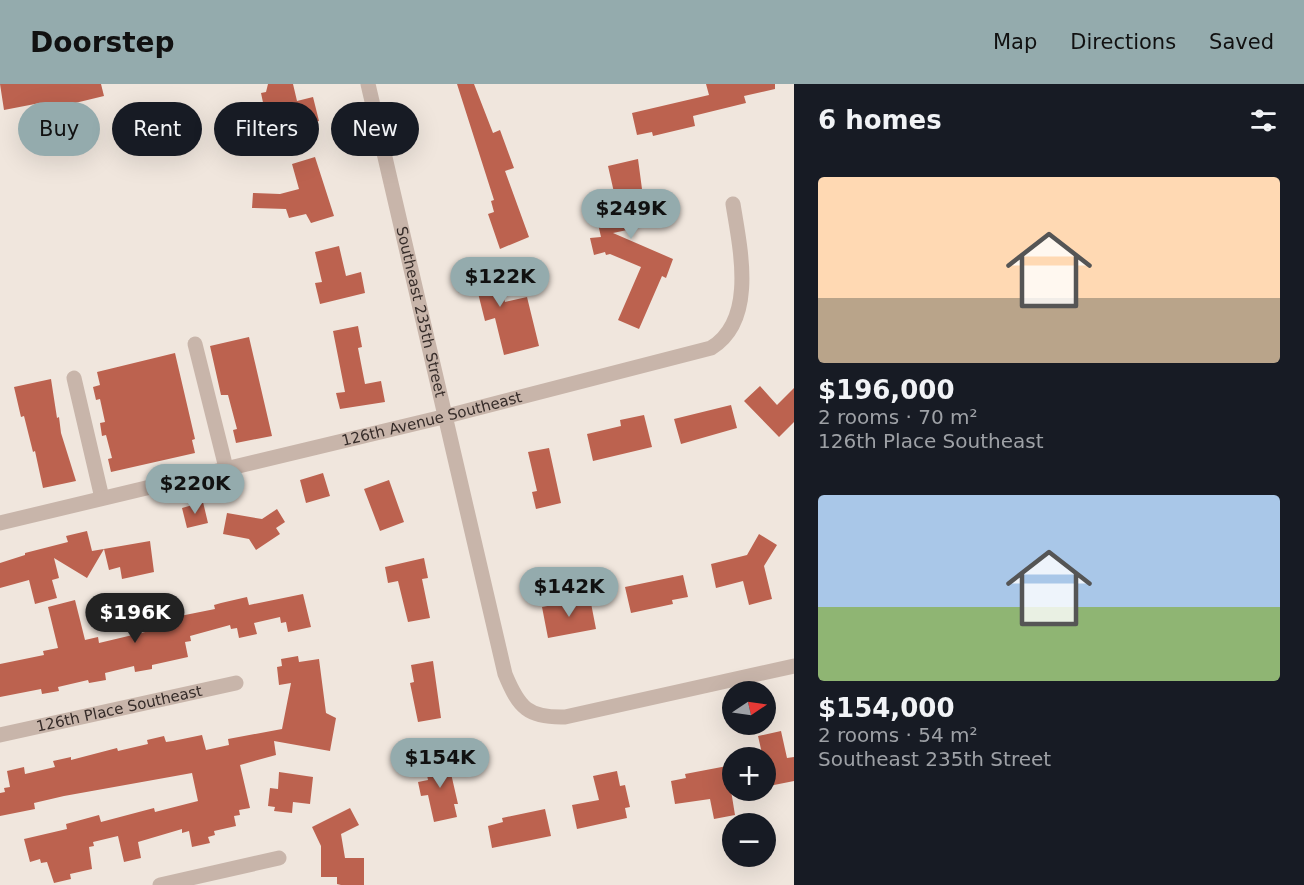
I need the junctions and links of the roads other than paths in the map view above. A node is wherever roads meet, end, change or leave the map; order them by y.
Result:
1 (368, 84) edge
2 (733, 204) dead end
3 (195, 344) dead end
4 (74, 378) dead end
5 (447, 416) junction
6 (226, 468) junction
7 (102, 498) junction
8 (0, 523) edge
9 (794, 666) edge
10 (236, 683) dead end
11 (0, 735) edge
12 (279, 858) dead end
13 (160, 885) edge

1 - 5 street, Southeast 235th Street
2 - 5 street, 126th Avenue Southeast
3 - 6 street
4 - 7 street
5 - 6 street, 126th Avenue Southeast
5 - 9 street, Southeast 235th Street
6 - 7 street, 126th Avenue Southeast
7 - 8 street, 126th Avenue Southeast
10 - 11 street, 126th Place Southeast
12 - 13 street

